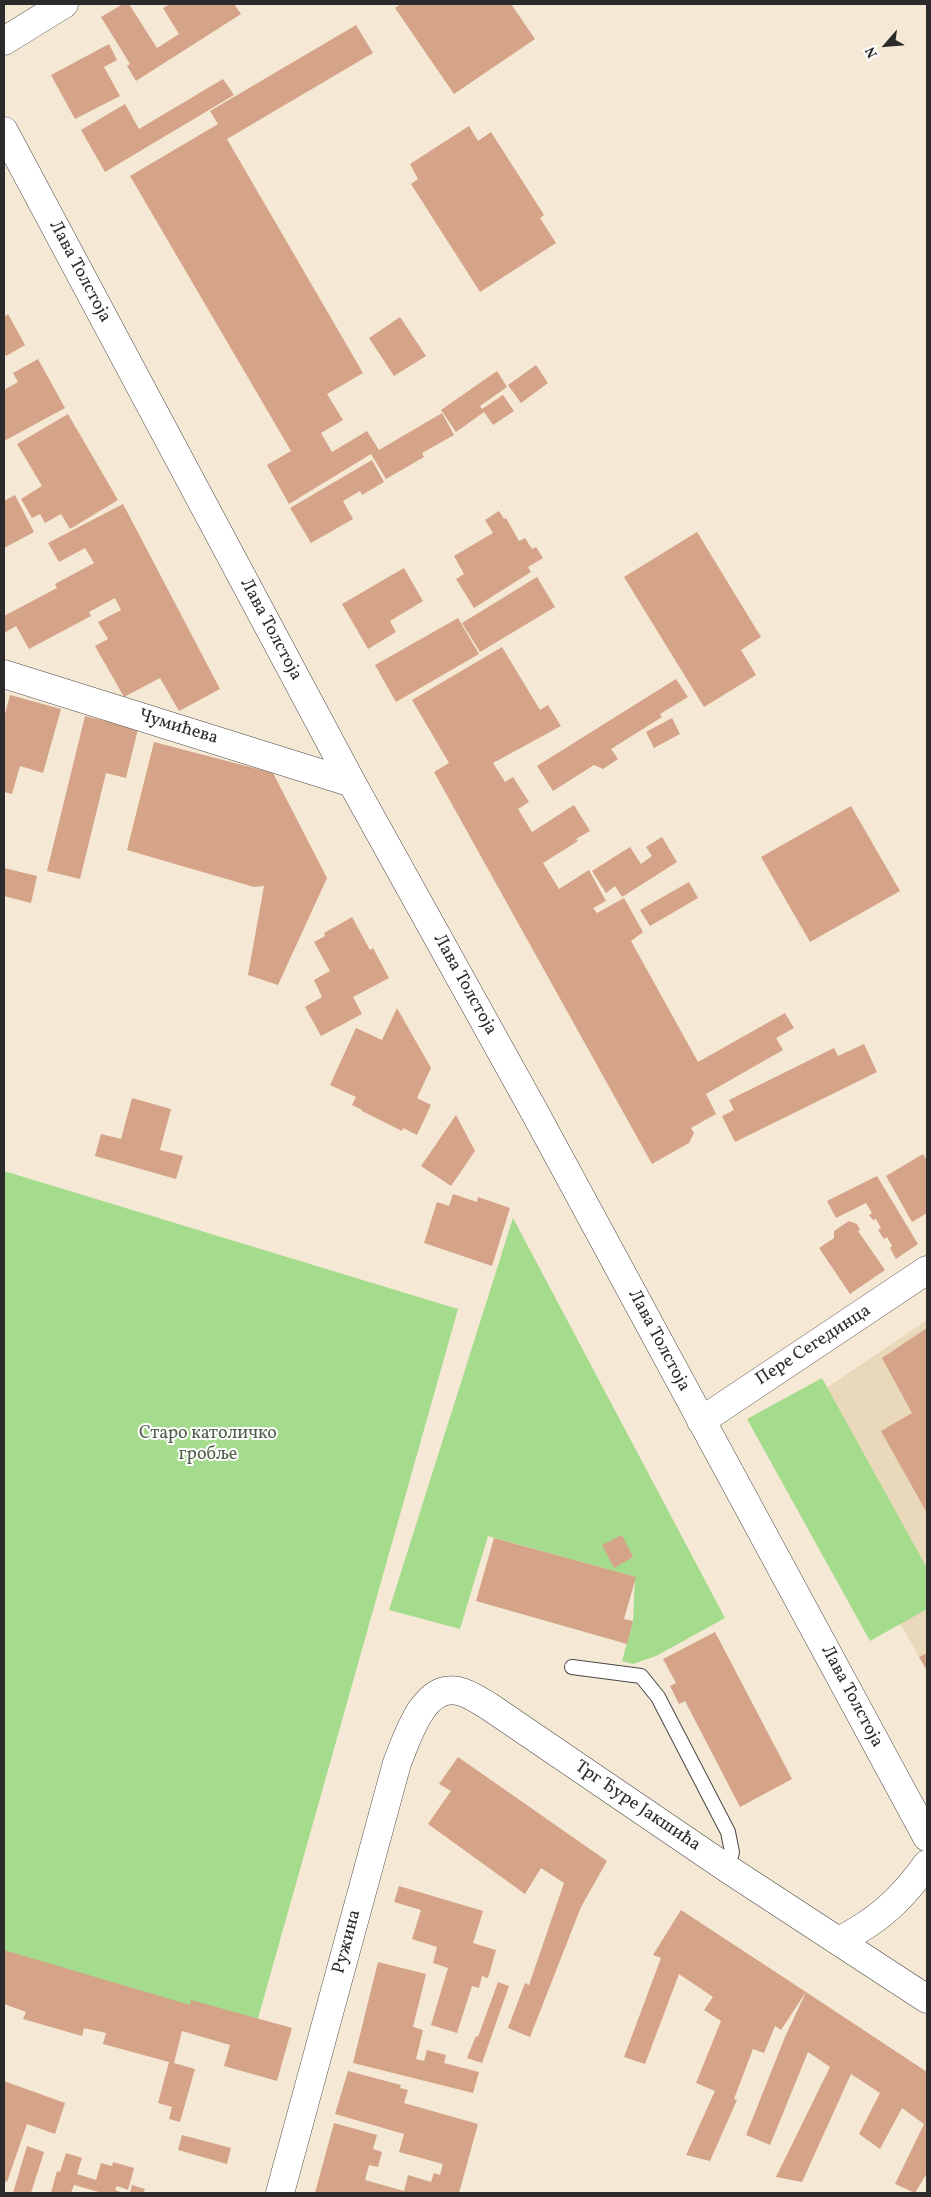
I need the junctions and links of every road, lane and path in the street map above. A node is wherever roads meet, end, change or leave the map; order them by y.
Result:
1 (64, 4) edge
2 (4, 41) edge
3 (4, 131) edge
4 (4, 674) edge
5 (352, 783) junction
6 (927, 1270) edge
7 (701, 1421) junction
8 (572, 1667) dead end
9 (432, 1698) joint
10 (927, 1837) edge
11 (927, 1864) edge
12 (728, 1869) junction
13 (839, 1941) junction
14 (927, 1999) edge
15 (280, 2193) edge

1 - 2 street
3 - 5 street, Лава Толстоја
4 - 5 street, Чумићева
5 - 7 street, Лава Толстоја
6 - 7 street, Пере Сегединца
7 - 10 street, Лава Толстоја
8 - 12 lane
9 - 12 street, Трг Ђуре Јакшића
9 - 15 street, Ружина
11 - 13 street
12 - 13 street, Трг Ђуре Јакшића
13 - 14 street, Трг Ђуре Јакшића

